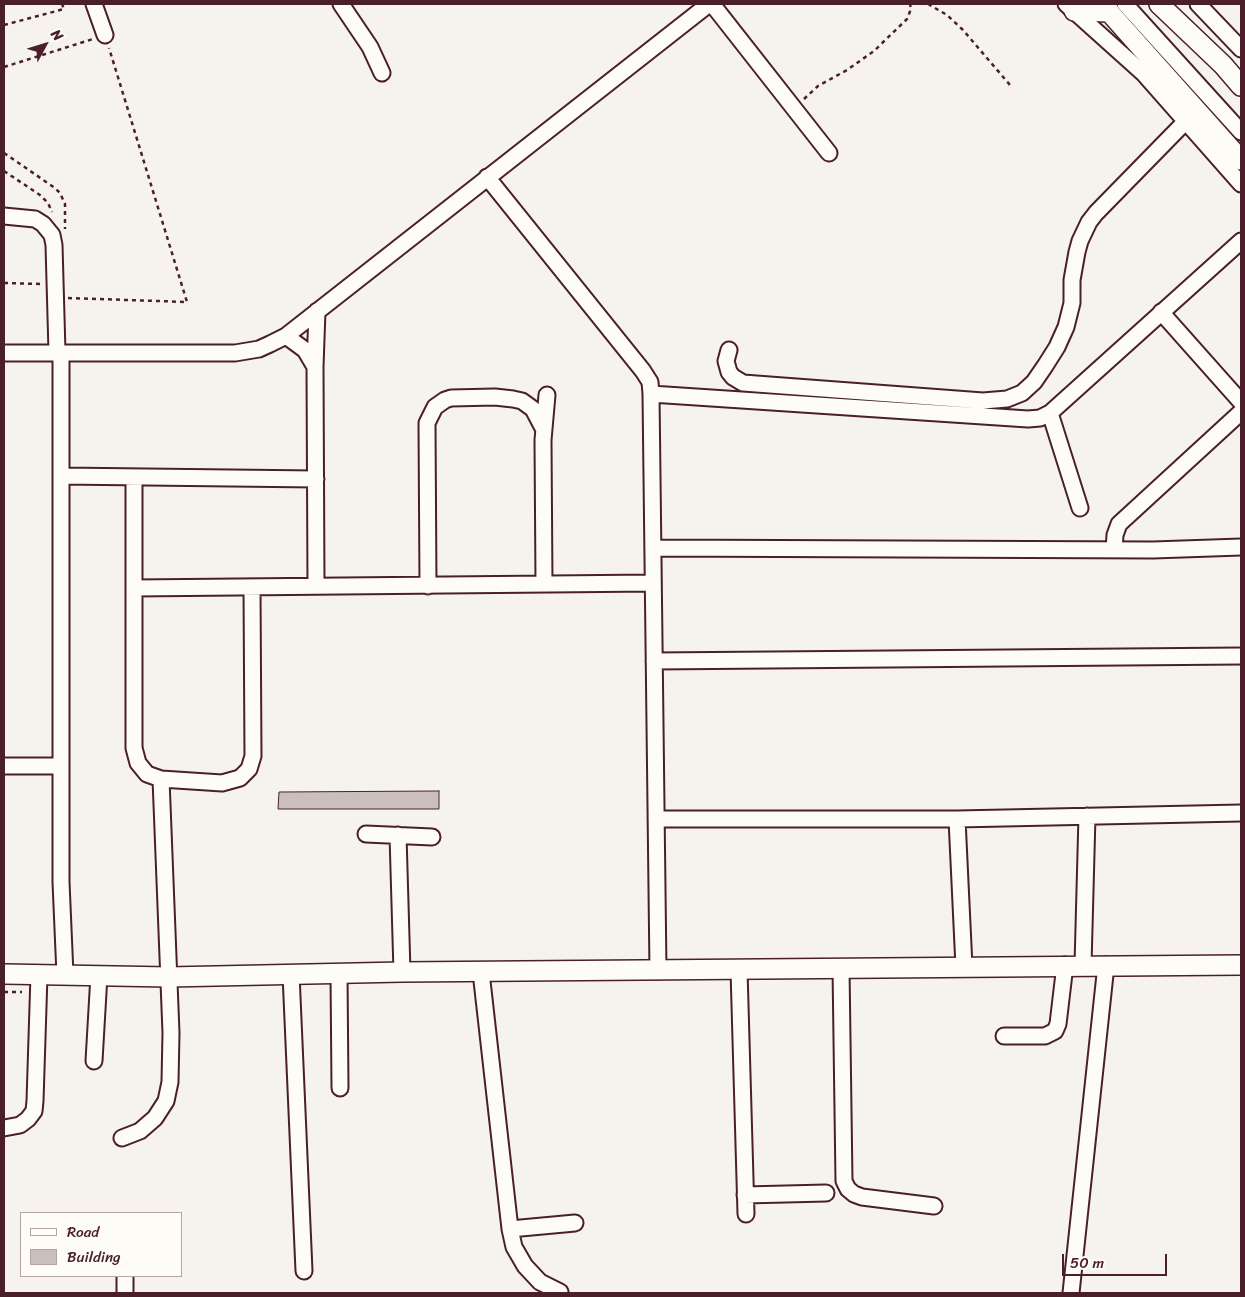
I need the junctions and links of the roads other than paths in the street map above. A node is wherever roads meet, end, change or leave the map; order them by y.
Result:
1 (94, 4) edge
2 (341, 4) edge
3 (711, 4) edge
4 (1160, 4) edge
5 (1198, 4) edge
6 (1070, 7) edge
7 (1112, 7) edge
8 (105, 35) road end
9 (1241, 49) edge
10 (1223, 65) junction
11 (382, 73) dead end
12 (1241, 76) edge
13 (1241, 86) edge
14 (1186, 121) junction
15 (1241, 132) edge
16 (829, 153) dead end
17 (1241, 160) edge
18 (487, 177) junction
19 (1241, 184) edge
20 (4, 216) edge
21 (1241, 241) edge
22 (318, 311) junction
23 (1161, 312) junction
24 (286, 336) junction
25 (729, 350) dead end
26 (4, 353) edge
27 (59, 353) junction
28 (315, 367) junction
29 (651, 394) junction
30 (547, 395) dead end
31 (1241, 402) edge
32 (1241, 412) edge
33 (1050, 413) junction
34 (543, 428) junction
35 (61, 476) junction
36 (134, 477) junction
37 (316, 479) junction
38 (1080, 508) dead end
39 (1241, 547) edge
40 (652, 548) junction
41 (1114, 550) junction
42 (544, 584) junction
43 (653, 584) junction
44 (316, 586) junction
45 (428, 586) junction
46 (252, 587) junction
47 (134, 588) junction
48 (1241, 656) edge
49 (654, 661) junction
50 (4, 766) edge
51 (61, 766) junction
52 (161, 779) junction
53 (1241, 813) edge
54 (1086, 816) junction
55 (957, 818) junction
56 (656, 819) junction
57 (366, 834) dead end
58 (398, 836) junction
59 (432, 837) dead end
60 (1074, 965) junction
61 (1106, 965) junction
62 (1241, 965) edge
63 (964, 967) junction
64 (841, 968) junction
65 (739, 970) junction
66 (658, 971) junction
67 (402, 972) junction
68 (481, 972) junction
69 (4, 974) edge
70 (291, 974) junction
71 (338, 974) junction
72 (39, 975) junction
73 (65, 975) junction
74 (99, 976) junction
75 (169, 977) junction
76 (1004, 1036) dead end
77 (94, 1061) dead end
78 (340, 1088) dead end
79 (4, 1128) edge
80 (122, 1138) dead end
81 (826, 1193) dead end
82 (745, 1195) junction
83 (934, 1206) dead end
84 (746, 1214) dead end
85 (575, 1223) dead end
86 (510, 1229) junction
87 (304, 1271) dead end
88 (125, 1277) edge
89 (560, 1292) dead end
90 (125, 1293) edge
91 (1071, 1293) edge

1 - 8 street
2 - 11 street
3 - 16 street
3 - 18 street
4 - 10 main road
5 - 9 street
6 - 7 main road
6 - 14 street
7 - 15 street
7 - 17 main road
10 - 12 street
10 - 13 main road
14 - 19 street
14 - 25 street
18 - 22 street
18 - 29 street
20 - 27 street
21 - 23 street
22 - 24 street
22 - 28 street
23 - 31 street
23 - 33 street
24 - 27 street
24 - 28 street
26 - 27 street
27 - 35 street
28 - 37 street
29 - 33 street
29 - 40 street
30 - 34 street
32 - 41 street
33 - 38 street
34 - 42 street
34 - 45 street
35 - 36 street
35 - 51 street
36 - 37 street
36 - 47 street
37 - 44 street
39 - 41 street
40 - 41 street
40 - 43 street
42 - 43 street
42 - 45 street
43 - 49 street
44 - 45 street
44 - 46 street
46 - 47 street
46 - 52 street
47 - 52 street
48 - 49 street
49 - 56 street
50 - 51 street
51 - 73 street
52 - 75 street
53 - 54 street
54 - 55 street
54 - 60 street
55 - 56 street
55 - 63 street
56 - 66 street
57 - 58 street
58 - 59 street
58 - 67 street
60 - 61 main road
60 - 63 main road
60 - 76 street
61 - 62 main road
61 - 91 street
63 - 64 main road
64 - 65 main road
64 - 83 street
65 - 66 main road
65 - 82 street
66 - 68 main road
67 - 68 main road
67 - 71 main road
68 - 86 street
69 - 72 main road
70 - 71 main road
70 - 75 main road
70 - 87 street
71 - 78 street
72 - 73 main road
72 - 79 street
73 - 74 main road
74 - 75 main road
74 - 77 street
75 - 80 street
81 - 82 street
82 - 84 street
85 - 86 street
86 - 89 street
88 - 90 street

